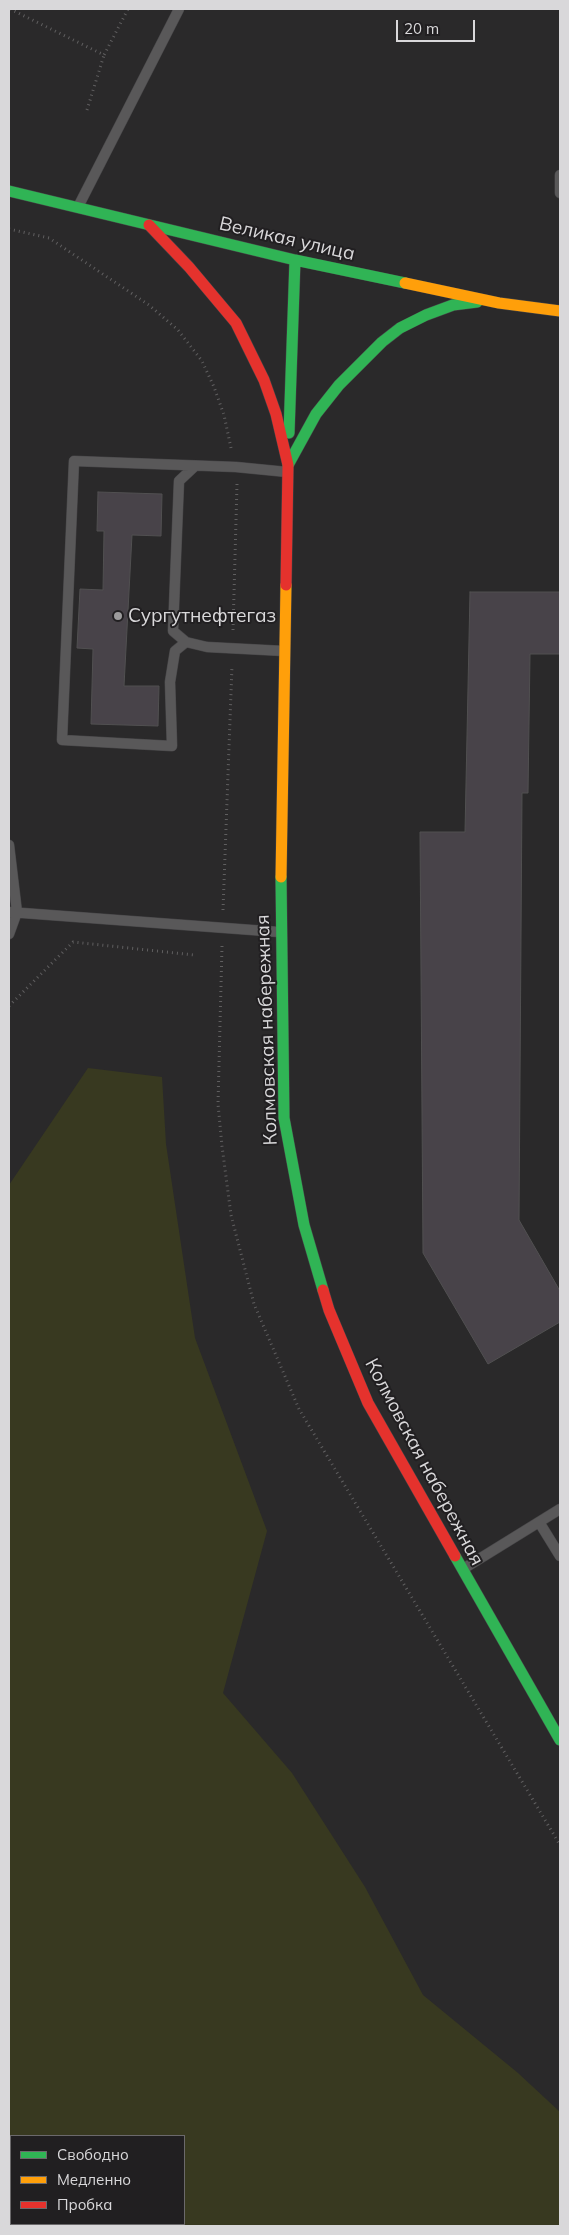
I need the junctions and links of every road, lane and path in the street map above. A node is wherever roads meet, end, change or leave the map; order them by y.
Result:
1 (10, 9) edge
2 (128, 9) edge
3 (179, 9) edge
4 (104, 55) junction
5 (87, 110) dead end
6 (560, 175) edge
7 (9, 191) edge
8 (560, 193) edge
9 (78, 209) junction
10 (149, 225) junction
11 (9, 229) edge
12 (50, 238) dead end
13 (295, 260) junction
14 (499, 303) junction
15 (560, 311) edge
16 (195, 466) junction
17 (288, 468) junction
18 (186, 642) junction
19 (285, 651) junction
20 (9, 845) edge
21 (13, 912) edge
22 (280, 932) junction
23 (9, 934) edge
24 (194, 955) dead end
25 (9, 1006) edge
26 (560, 1509) edge
27 (540, 1522) junction
28 (560, 1556) edge
29 (462, 1570) junction
30 (560, 1740) edge

1 - 4 path
2 - 4 path
3 - 9 lane
4 - 5 path
6 - 8 lane
7 - 9 main road, Великая улица
9 - 10 main road, Великая улица
10 - 13 main road, Великая улица
10 - 17 main road
11 - 12 path
13 - 14 main road, Великая улица
13 - 17 main road
14 - 15 main road, Великая улица
14 - 17 main road
16 - 17 lane
16 - 18 lane
16 - 18 lane
17 - 19 main road, Колмовская набережная
18 - 19 lane
19 - 22 main road, Колмовская набережная
20 - 21 lane
21 - 22 lane
21 - 23 lane
22 - 29 main road, Колмовская набережная
24 - 25 path
26 - 27 lane
27 - 28 lane
27 - 29 lane
29 - 30 main road, Колмовская набережная

